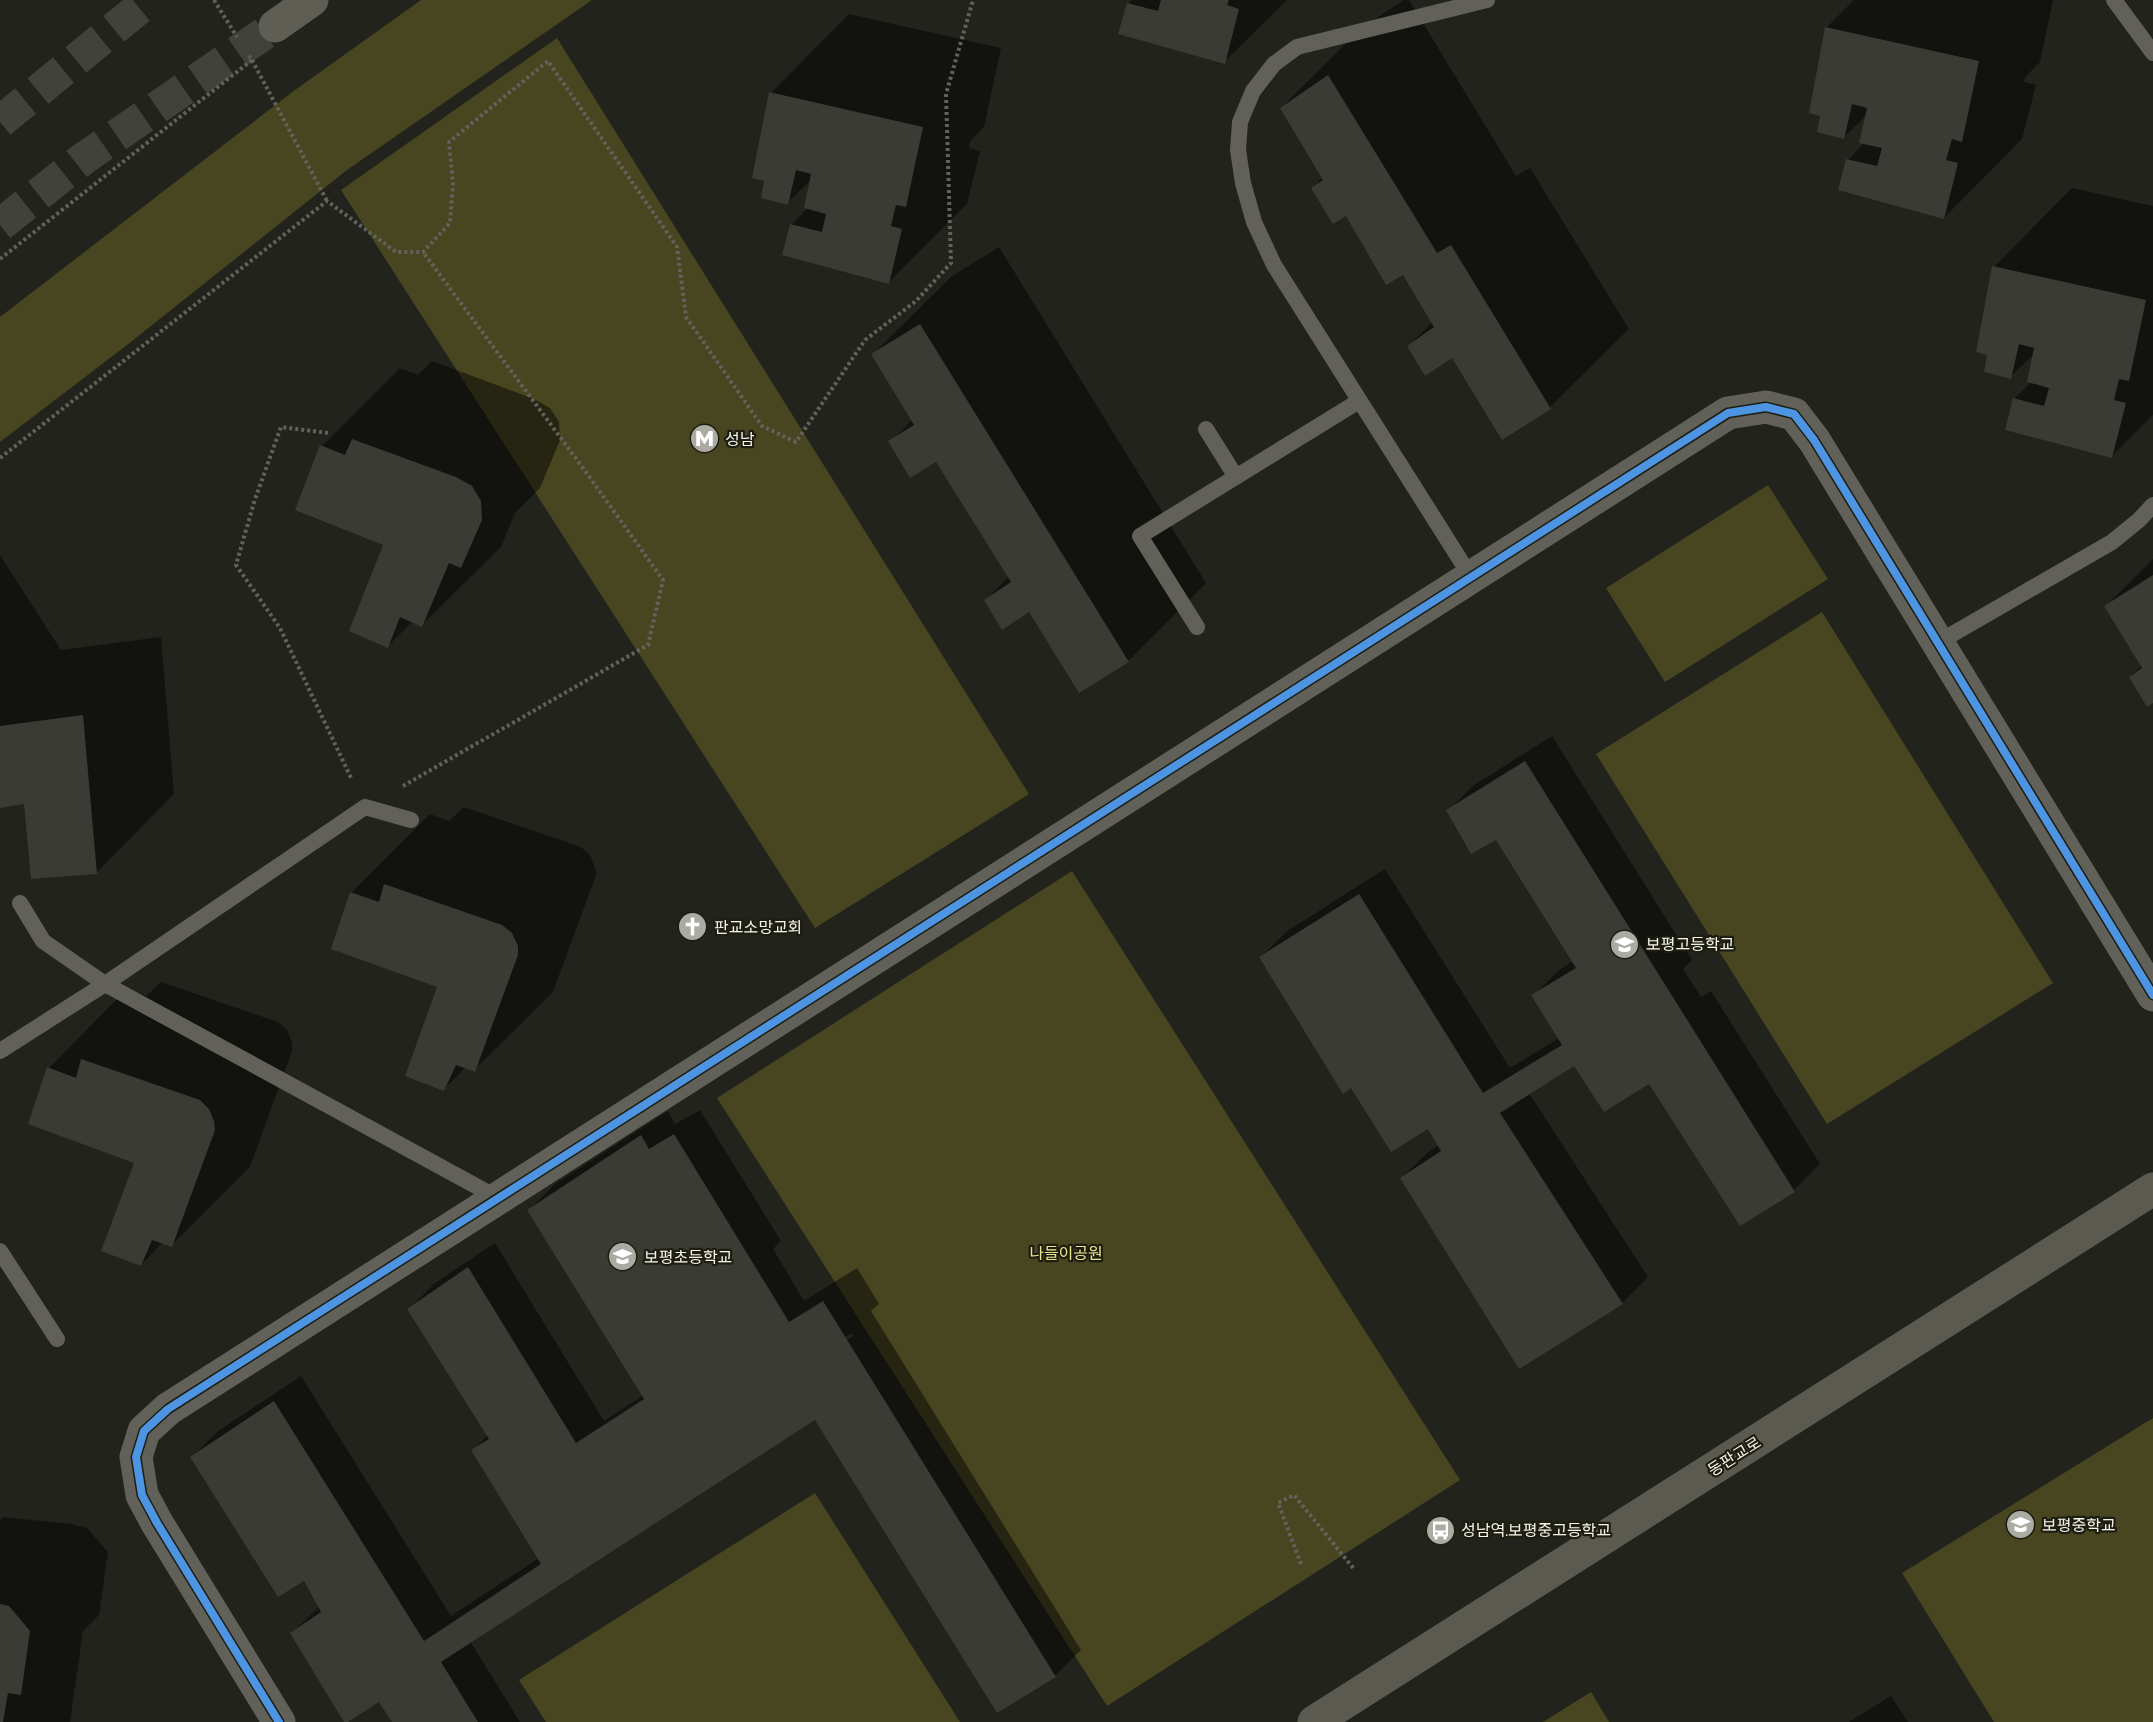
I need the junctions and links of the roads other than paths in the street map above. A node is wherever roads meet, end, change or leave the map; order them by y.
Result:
1 (312, 0) edge
2 (1487, 0) edge
3 (2114, 0) edge
4 (275, 26) tunnel mouth
5 (2153, 53) edge
6 (1359, 401) junction
7 (1206, 429) dead end
8 (1236, 477) junction
9 (2153, 505) edge
10 (1471, 578) junction
11 (1197, 627) dead end
12 (1937, 643) junction
13 (411, 820) dead end
14 (20, 903) dead end
15 (105, 984) junction
16 (2153, 995) edge
17 (0, 1051) edge
18 (2153, 1189) edge
19 (498, 1198) junction
20 (0, 1251) edge
21 (57, 1339) dead end
22 (270, 1719) edge
23 (1314, 1722) edge

1 - 4 highway
2 - 6 lane
3 - 5 lane
6 - 8 lane
6 - 10 lane
7 - 8 lane
8 - 11 lane
9 - 12 lane
10 - 12 street
10 - 19 street
12 - 16 street
13 - 15 lane
14 - 15 lane
15 - 17 lane
15 - 19 lane
18 - 23 main road, 동판교로
19 - 22 street
20 - 21 lane

